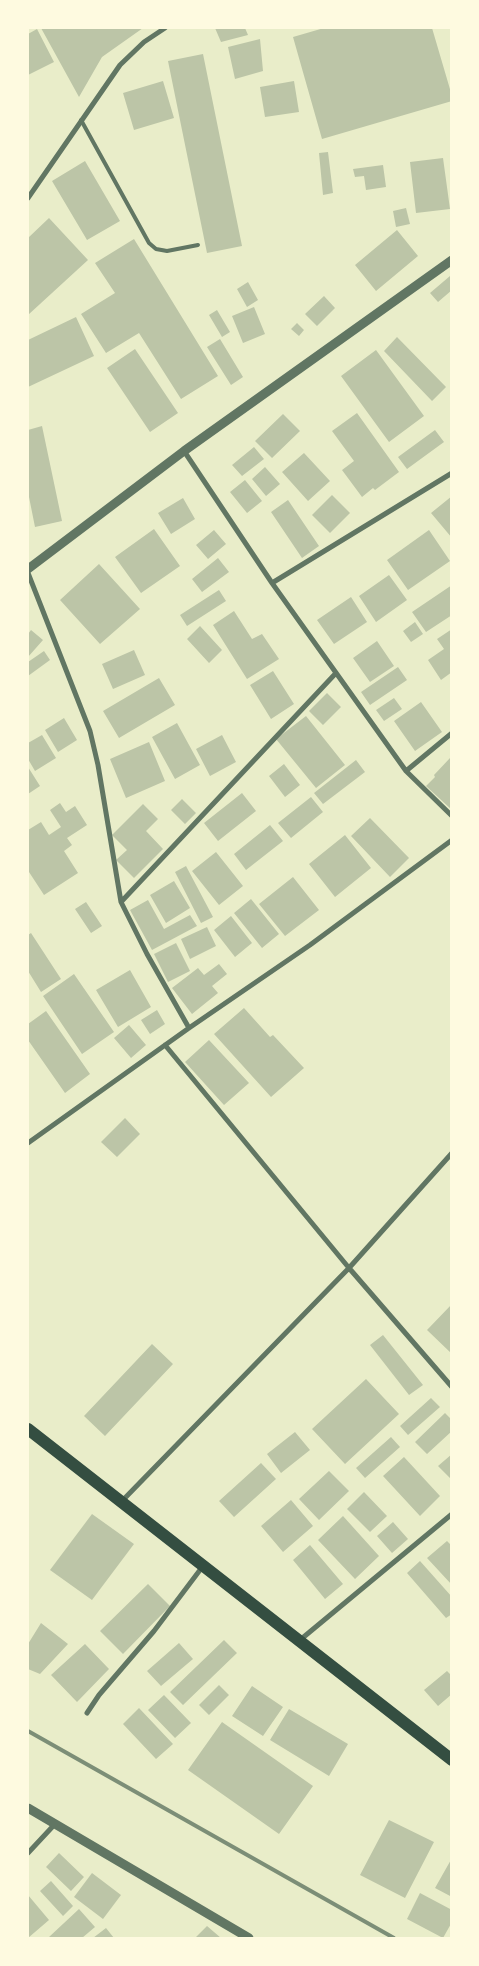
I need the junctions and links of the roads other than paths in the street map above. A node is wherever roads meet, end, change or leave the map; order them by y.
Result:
1 (166, 28) edge
2 (82, 120) junction
3 (28, 198) edge
4 (198, 245) dead end
5 (452, 260) edge
6 (184, 451) junction
7 (452, 473) edge
8 (28, 571) edge
9 (272, 583) junction
10 (336, 674) junction
11 (452, 733) edge
12 (406, 771) junction
13 (452, 816) edge
14 (452, 840) edge
15 (122, 902) junction
16 (189, 1028) junction
17 (165, 1045) junction
18 (28, 1143) edge
19 (452, 1152) edge
20 (349, 1268) junction
21 (452, 1387) edge
22 (28, 1429) edge
23 (121, 1502) junction
24 (452, 1514) edge
25 (203, 1566) junction
26 (299, 1641) junction
27 (87, 1713) dead end
28 (452, 1760) edge
29 (28, 1808) edge
30 (55, 1824) junction
31 (28, 1853) edge
32 (249, 1938) edge

1 - 2 street
2 - 3 street
2 - 4 lane
5 - 6 street
6 - 8 street
6 - 9 street
7 - 9 street
8 - 15 street
9 - 10 street
10 - 12 street
10 - 15 street
11 - 12 street
12 - 13 street
14 - 16 street
15 - 16 street
16 - 17 street
17 - 18 street
17 - 20 street
19 - 20 street
20 - 21 street
20 - 23 street
22 - 23 main road
23 - 25 main road
24 - 26 street
25 - 26 main road
25 - 27 street
26 - 28 main road
29 - 30 street
30 - 31 street
30 - 32 street

